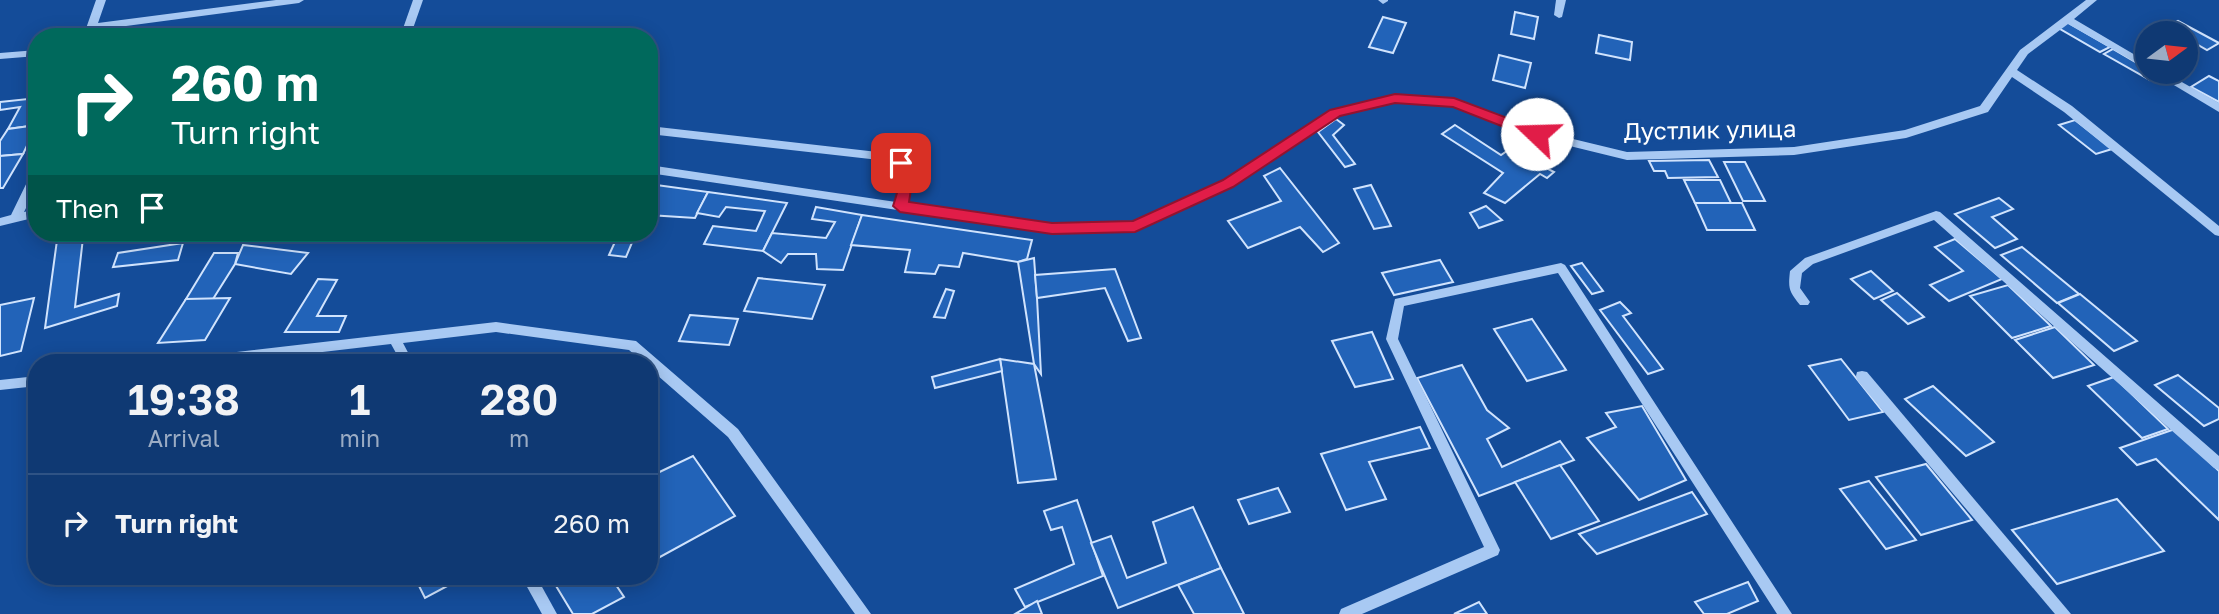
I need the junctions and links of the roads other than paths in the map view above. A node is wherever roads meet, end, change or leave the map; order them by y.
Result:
1 (100, 0) edge
2 (299, 0) edge
3 (418, 0) edge
4 (1561, 0) edge
5 (2092, 0) edge
6 (1559, 15) dead end
7 (2067, 19) junction
8 (91, 28) edge
9 (116, 28) edge
10 (408, 28) edge
11 (28, 53) edge
12 (0, 56) edge
13 (2135, 59) edge
14 (2011, 71) junction
15 (2178, 84) edge
16 (2219, 108) edge
17 (658, 131) edge
18 (658, 170) edge
19 (28, 192) edge
20 (900, 206) junction
21 (28, 215) edge
22 (15, 218) junction
23 (0, 222) edge
24 (2219, 232) edge
25 (1804, 302) dead end
26 (394, 339) junction
27 (264, 354) edge
28 (402, 354) edge
29 (642, 354) edge
30 (658, 368) edge
31 (1861, 376) dead end
32 (28, 382) edge
33 (0, 385) edge
34 (2219, 464) edge
35 (533, 585) edge
36 (550, 614) edge
37 (864, 614) edge
38 (1346, 614) edge
39 (1785, 614) edge
40 (2064, 614) edge

1 - 8 street
2 - 9 street
3 - 10 street
4 - 6 street
5 - 7 street, Дустлик улица
7 - 13 street
7 - 14 street, Дустлик улица
11 - 12 street
14 - 20 street, Дустлик улица
14 - 24 street
15 - 16 street
17 - 20 street
18 - 20 street, Дустлик улица
19 - 22 street
21 - 22 street
22 - 23 street
25 - 34 street
26 - 27 street
26 - 28 street
26 - 29 street
30 - 37 street
31 - 40 street
32 - 33 street
35 - 36 street
38 - 39 street

